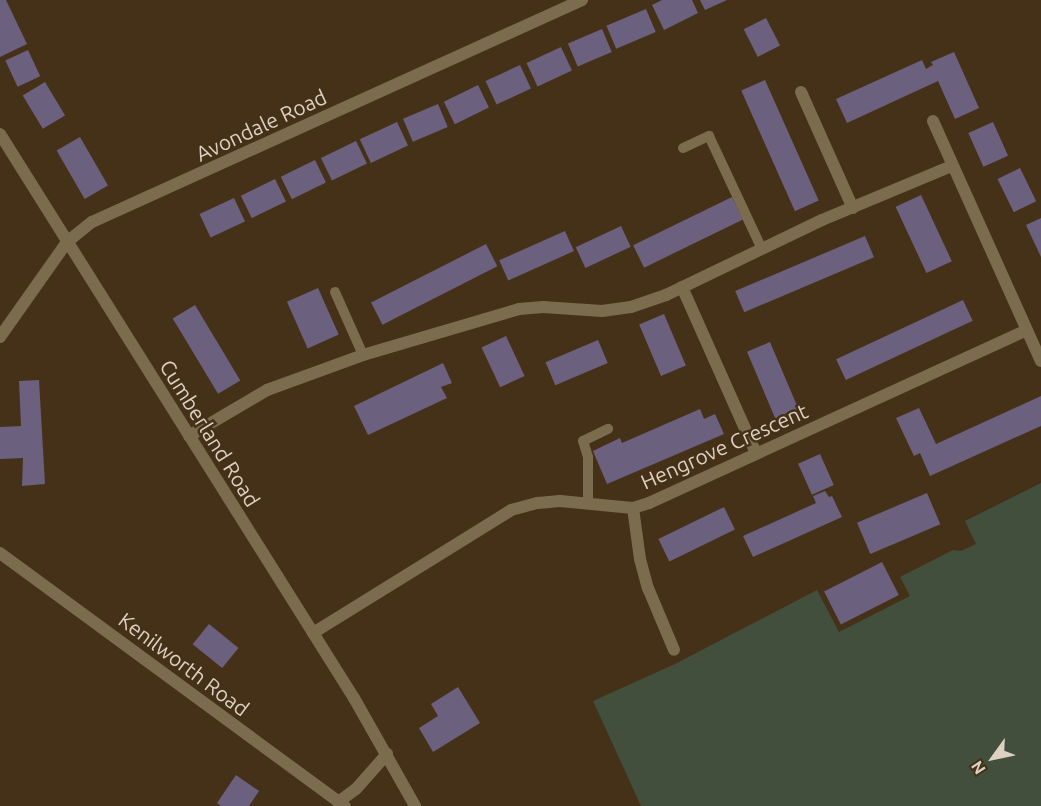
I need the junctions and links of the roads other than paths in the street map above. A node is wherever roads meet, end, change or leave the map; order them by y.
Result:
1 (582, 0) edge
2 (801, 92) dead end
3 (933, 121) dead end
4 (0, 134) edge
5 (683, 148) dead end
6 (952, 166) junction
7 (853, 208) junction
8 (68, 242) junction
9 (762, 249) junction
10 (682, 288) junction
11 (335, 292) dead end
12 (1025, 331) junction
13 (0, 337) edge
14 (363, 355) junction
15 (1041, 361) edge
16 (608, 429) dead end
17 (189, 436) junction
18 (756, 453) junction
19 (588, 504) junction
20 (633, 508) junction
21 (0, 553) edge
22 (313, 633) junction
23 (674, 650) dead end
24 (387, 754) junction
25 (342, 804) edge
26 (415, 806) edge

1 - 8 street, Avondale Road
2 - 7 street
3 - 6 street
4 - 8 street, Cumberland Road
5 - 9 lane
6 - 7 street
6 - 12 street
7 - 9 street
8 - 13 street, Avondale Road
8 - 17 street, Cumberland Road
9 - 10 street
10 - 14 street
10 - 18 street
11 - 14 lane
12 - 15 street
12 - 18 street, Hengrove Crescent
14 - 17 street
16 - 19 lane
17 - 22 street, Cumberland Road
18 - 20 street, Hengrove Crescent
19 - 20 street, Hengrove Crescent
19 - 22 street, Hengrove Crescent
20 - 23 street
21 - 25 street, Kenilworth Road
22 - 24 street, Cumberland Road
24 - 25 street
24 - 26 street, Cumberland Road

